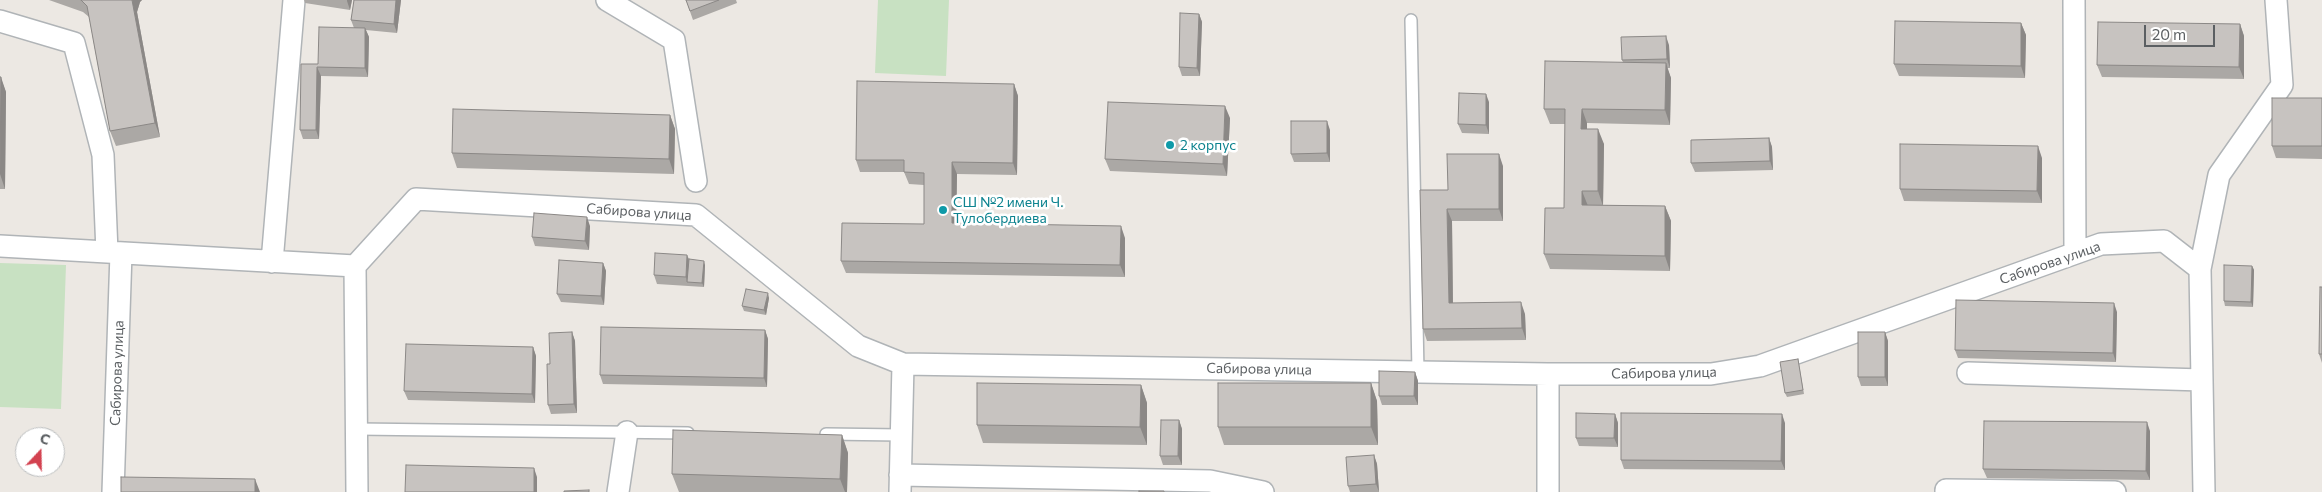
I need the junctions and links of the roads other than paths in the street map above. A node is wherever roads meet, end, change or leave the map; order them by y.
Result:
1 (294, 0) edge
2 (607, 0) edge
3 (2074, 0) edge
4 (2276, 0) edge
5 (1412, 20) dead end
6 (0, 21) edge
7 (696, 181) dead end
8 (0, 246) edge
9 (114, 253) junction
10 (2075, 253) junction
11 (272, 262) junction
12 (355, 266) junction
13 (2200, 269) junction
14 (903, 364) junction
15 (1418, 372) junction
16 (1968, 373) dead end
17 (1548, 374) junction
18 (2202, 380) junction
19 (357, 429) junction
20 (627, 432) junction
21 (696, 433) edge
22 (813, 434) edge
23 (901, 435) junction
24 (900, 484) edge
25 (113, 492) edge
26 (357, 492) edge
27 (618, 492) edge
28 (1263, 492) edge
29 (1548, 492) edge
30 (1946, 492) edge
31 (2115, 492) edge
32 (2204, 492) edge

1 - 11 street
2 - 7 street
3 - 10 street
4 - 13 street
5 - 15 lane
6 - 9 street, Сабирова улица
8 - 9 street
9 - 11 street
9 - 25 street, Сабирова улица
10 - 13 street, Сабирова улица
10 - 17 street, Сабирова улица
11 - 12 street
12 - 14 street, Сабирова улица
12 - 19 street
13 - 18 street
14 - 15 street, Сабирова улица
14 - 23 street
15 - 17 street, Сабирова улица
16 - 18 street
17 - 29 street
18 - 32 street
19 - 20 lane
19 - 26 street
20 - 21 lane
20 - 27 street
22 - 23 lane
23 - 24 street
24 - 28 street
30 - 31 street

